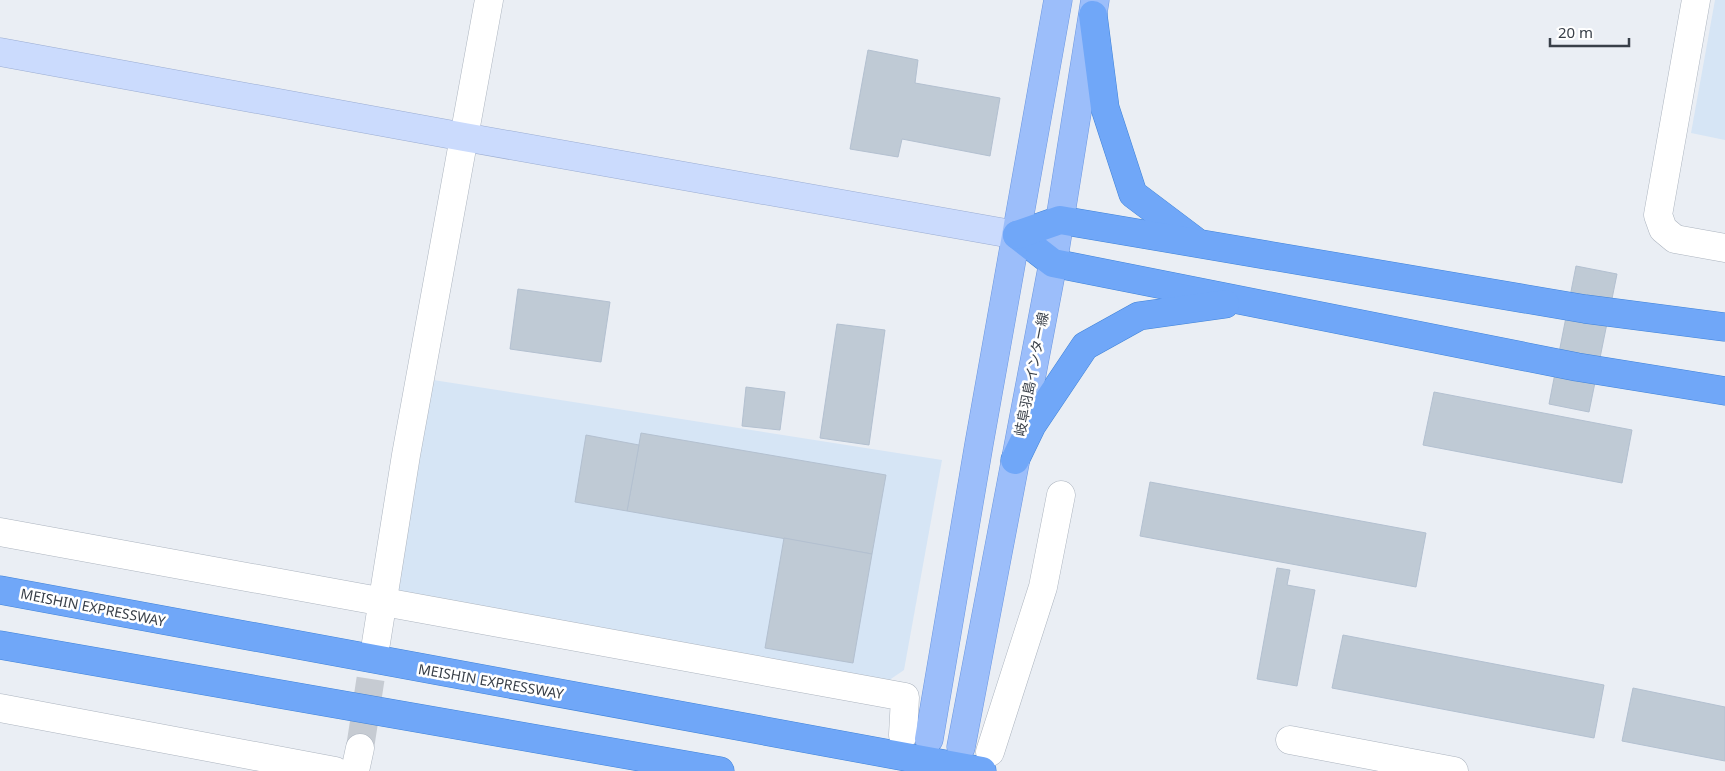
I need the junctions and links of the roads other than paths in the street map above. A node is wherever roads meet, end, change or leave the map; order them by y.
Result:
1 (489, 0) edge
2 (1058, 0) edge
3 (1696, 0) edge
4 (1094, 7) edge
5 (0, 52) edge
6 (464, 137) junction
7 (1060, 220) junction
8 (1017, 235) junction
9 (1197, 243) junction
10 (1725, 248) edge
11 (1053, 263) junction
12 (1246, 301) junction
13 (1725, 327) edge
14 (1725, 391) edge
15 (1015, 460) junction
16 (1061, 495) dead end
17 (0, 532) edge
18 (0, 590) edge
19 (382, 603) junction
20 (376, 642) tunnel mouth
21 (0, 645) edge
22 (0, 708) edge
23 (916, 737) joint
24 (1290, 740) dead end
25 (961, 747) dead end
26 (986, 762) edge
27 (335, 771) edge
28 (720, 771) edge
29 (1454, 771) edge

1 - 6 street
2 - 8 main road
3 - 10 street
4 - 7 main road, 岐阜羽島インター線
4 - 9 highway
5 - 6 street
6 - 8 street
6 - 19 street
7 - 8 highway
7 - 9 highway
7 - 11 main road, 岐阜羽島インター線
8 - 11 highway
8 - 23 main road
9 - 13 highway
11 - 12 highway
11 - 15 main road, 岐阜羽島インター線
12 - 14 highway
12 - 15 highway
15 - 25 main road, 岐阜羽島インター線
16 - 26 street
17 - 19 street
18 - 26 highway, MEISHIN EXPRESSWAY
19 - 20 street
19 - 23 street
21 - 28 highway
22 - 27 street
24 - 29 street

